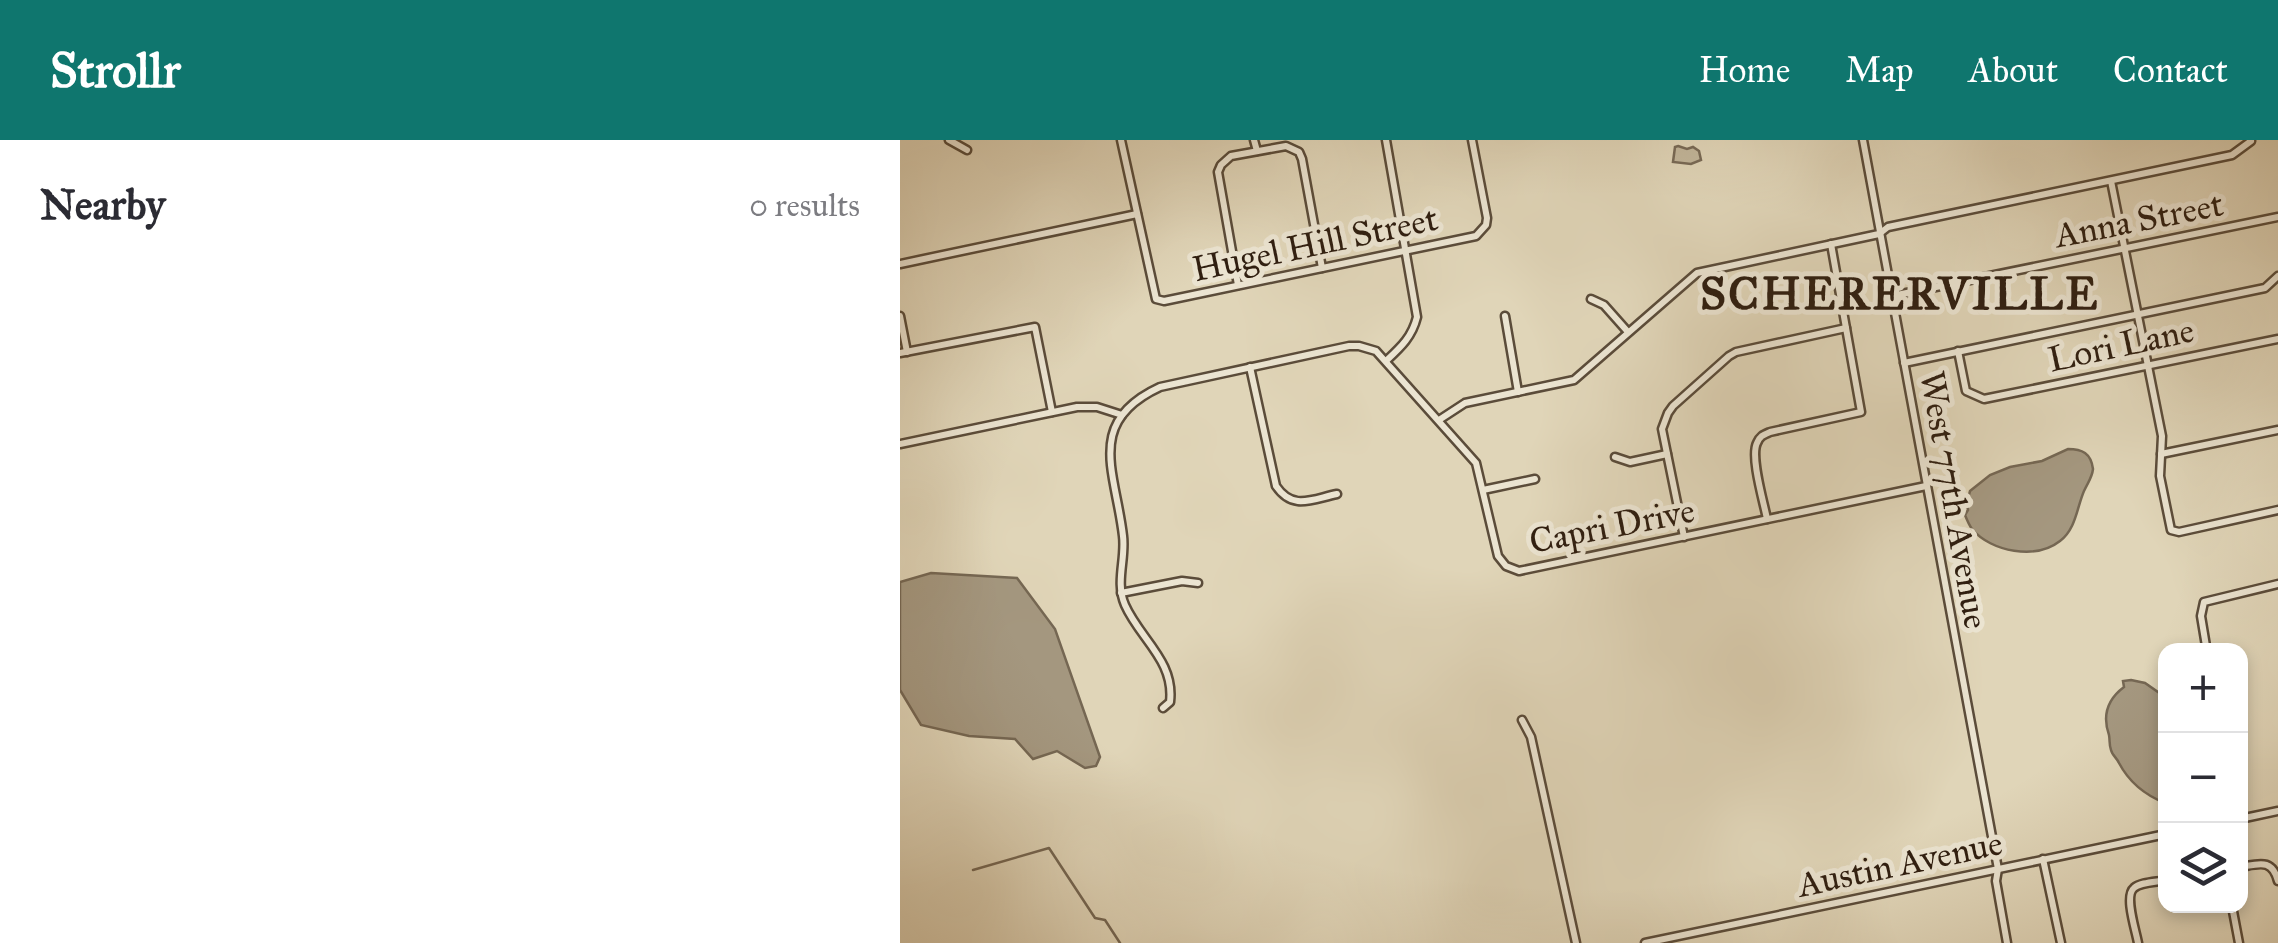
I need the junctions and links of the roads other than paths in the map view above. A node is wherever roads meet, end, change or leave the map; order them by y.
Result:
1 (949, 140) edge
2 (1120, 140) edge
3 (1254, 140) edge
4 (1386, 140) edge
5 (1472, 140) edge
6 (1863, 140) edge
7 (2251, 141) edge
8 (967, 150) dead end
9 (1256, 151) junction
10 (2111, 181) junction
11 (1138, 214) junction
12 (2278, 217) edge
13 (1880, 234) junction
14 (1831, 244) junction
15 (2124, 248) junction
16 (1406, 250) junction
17 (900, 264) edge
18 (1322, 268) junction
19 (2278, 276) edge
20 (1238, 285) junction
21 (1892, 296) junction
22 (1590, 299) dead end
23 (2138, 314) junction
24 (900, 316) edge
25 (1505, 316) dead end
26 (1846, 328) junction
27 (1628, 332) junction
28 (2278, 338) edge
29 (1958, 352) junction
30 (904, 353) edge
31 (1386, 361) junction
32 (1904, 362) junction
33 (2147, 364) junction
34 (1250, 367) junction
35 (1518, 392) junction
36 (1052, 412) junction
37 (1122, 414) junction
38 (1439, 420) junction
39 (2278, 430) edge
40 (900, 444) edge
41 (1667, 454) junction
42 (2161, 454) junction
43 (1615, 457) dead end
44 (1535, 479) dead end
45 (1926, 486) junction
46 (1483, 490) junction
47 (1337, 494) dead end
48 (2278, 510) edge
49 (1768, 520) junction
50 (1684, 537) junction
51 (1198, 584) dead end
52 (2278, 584) edge
53 (1122, 593) junction
54 (2206, 643) edge
55 (1163, 708) dead end
56 (1522, 720) dead end
57 (2278, 811) edge
58 (2248, 817) edge
59 (2158, 836) edge
60 (2044, 859) junction
61 (2248, 866) edge
62 (1998, 869) junction
63 (2278, 881) edge
64 (2158, 882) edge
65 (2233, 913) edge
66 (1576, 943) edge
67 (1645, 943) edge
68 (2007, 943) edge
69 (2061, 943) edge
70 (2138, 943) edge
71 (2239, 943) edge

1 - 8 street
2 - 11 street
3 - 9 street
4 - 16 street
5 - 16 street, Hugel Hill Street
6 - 13 street, West 77th Avenue
7 - 10 street
9 - 18 street
9 - 20 street
10 - 13 street
10 - 15 street
11 - 17 street
11 - 20 street, Hugel Hill Street
12 - 15 street, Anna Street
13 - 14 street
13 - 21 street, West 77th Avenue
14 - 26 street
14 - 27 street
15 - 21 street, Anna Street
15 - 23 street
16 - 18 street, Hugel Hill Street
16 - 31 street
18 - 20 street, Hugel Hill Street
19 - 23 street
21 - 32 street, West 77th Avenue
22 - 27 street
23 - 29 street
23 - 33 street
24 - 30 street
25 - 35 street
26 - 41 street
26 - 49 street
27 - 35 street
28 - 33 street, Lori Lane
29 - 32 street
29 - 33 street, Lori Lane
30 - 36 street
31 - 34 street
31 - 38 street, Capri Drive
32 - 45 street, West 77th Avenue
33 - 42 street
34 - 37 street
34 - 47 street
35 - 38 street
36 - 37 street
36 - 40 street
37 - 53 street
38 - 46 street, Capri Drive
39 - 42 street
41 - 43 street
41 - 50 street
42 - 48 street
44 - 46 street
45 - 49 street, Capri Drive
45 - 62 street, West 77th Avenue
46 - 50 street, Capri Drive
49 - 50 street, Capri Drive
51 - 53 street
52 - 54 street
53 - 55 street
56 - 66 street
57 - 58 street
59 - 60 street, Austin Avenue
60 - 62 street, Austin Avenue
60 - 69 street
61 - 63 street
62 - 67 street, Austin Avenue
62 - 68 street, West 77th Avenue
64 - 70 street
65 - 71 street

